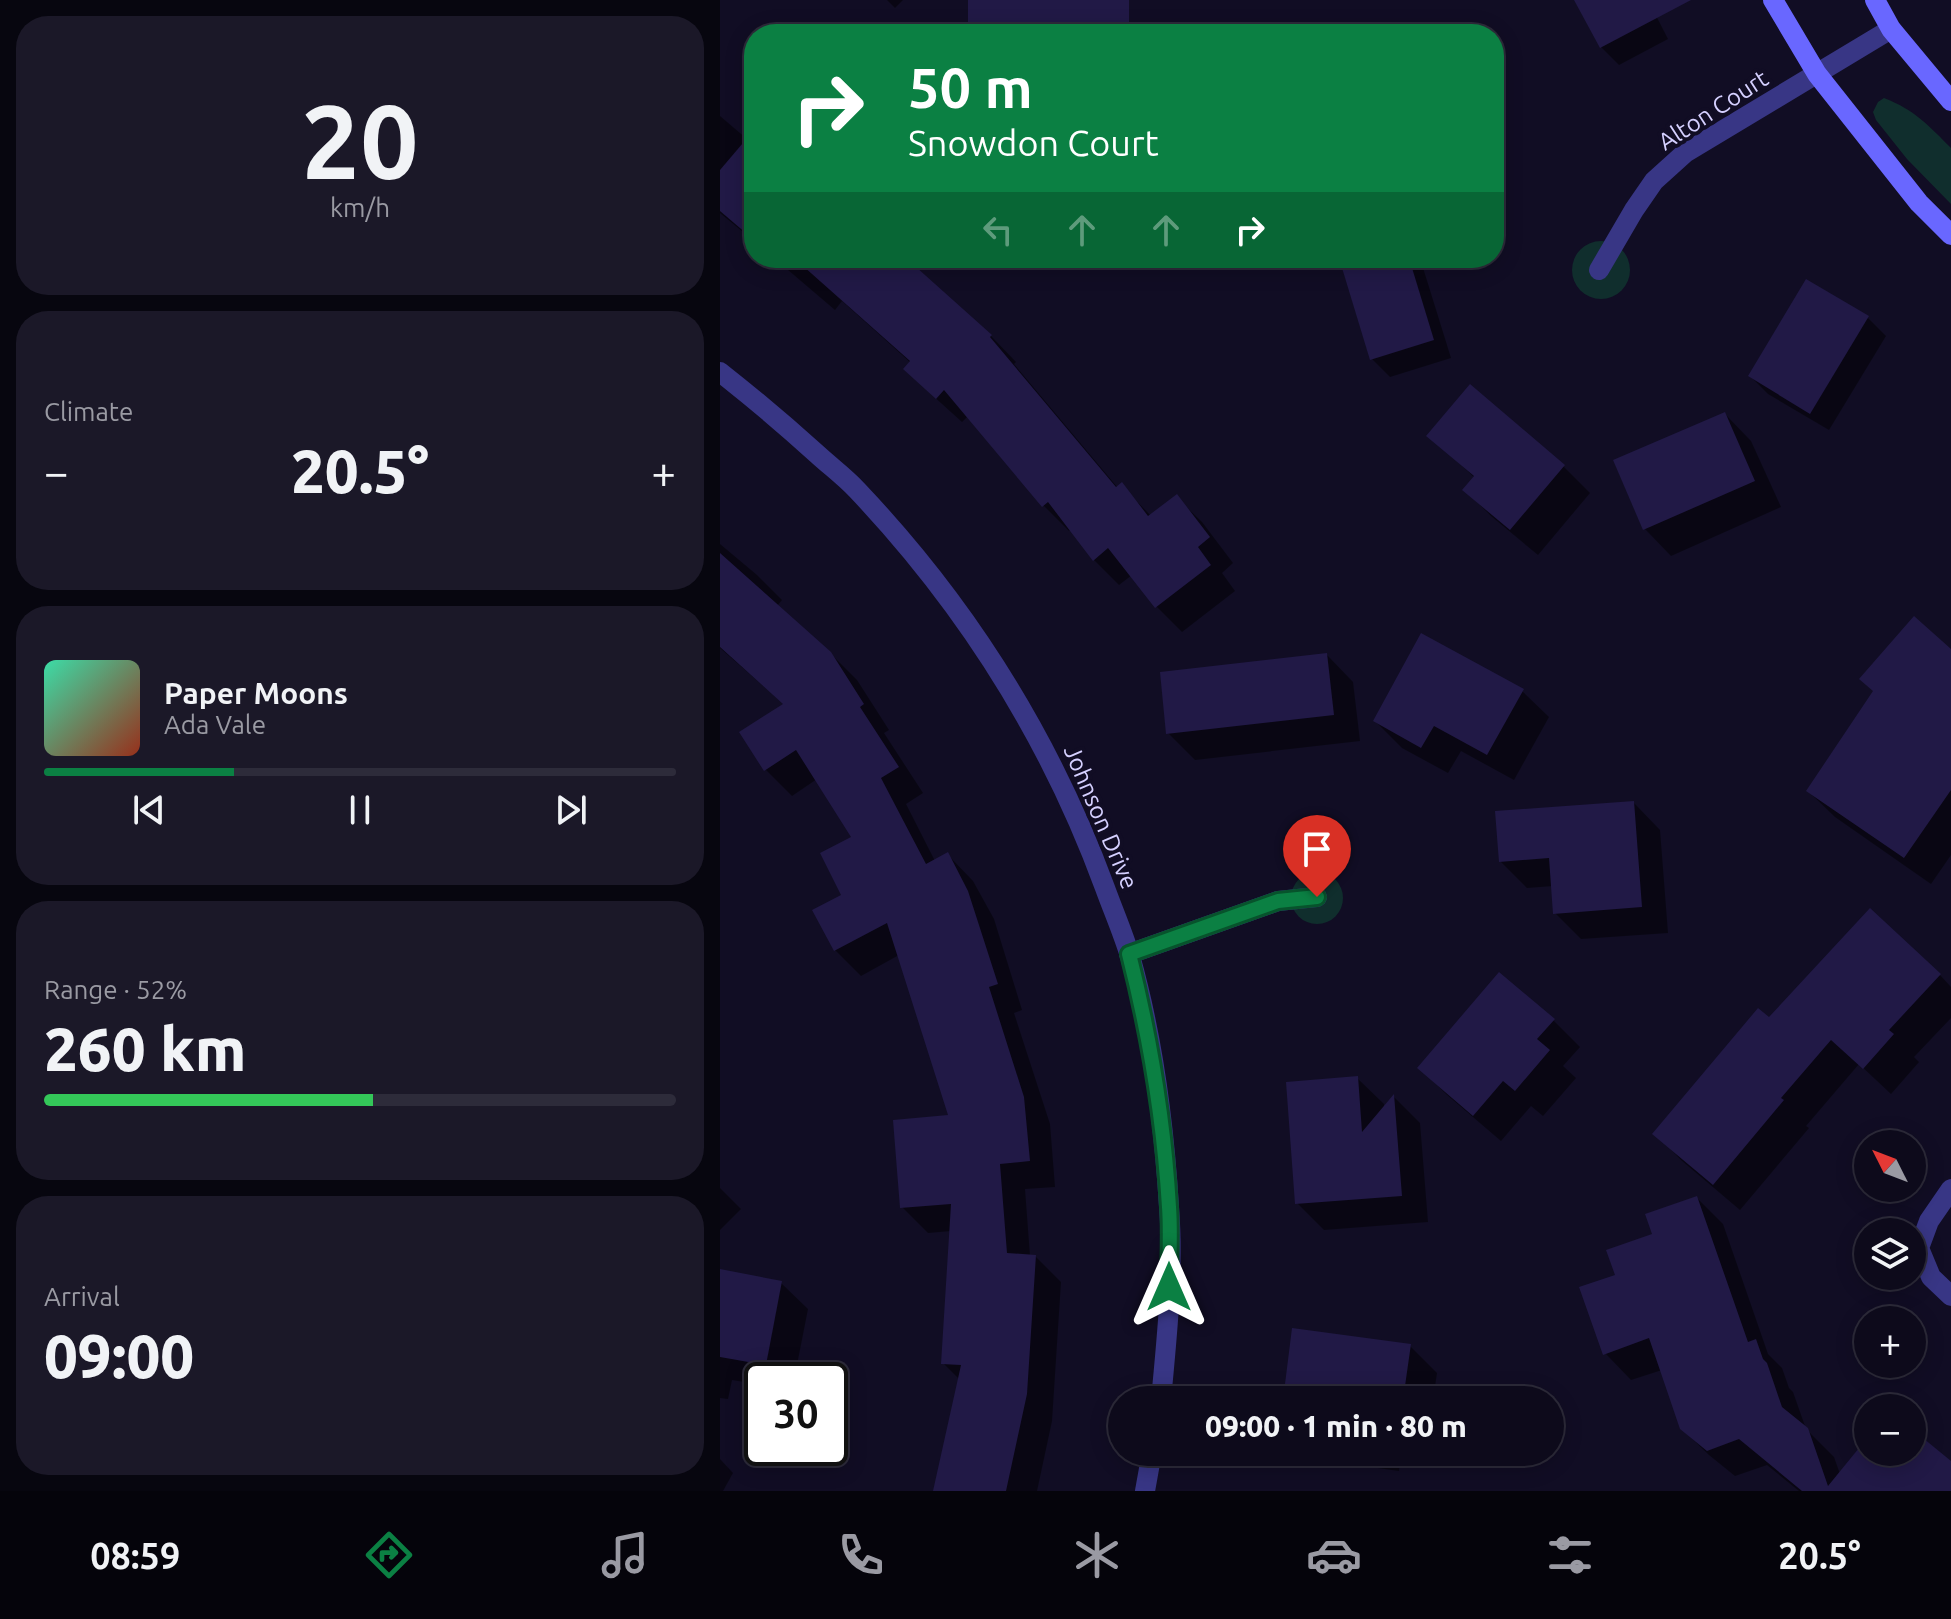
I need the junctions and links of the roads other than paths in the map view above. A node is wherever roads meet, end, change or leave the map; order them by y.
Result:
1 (1773, 0) edge
2 (1875, 0) edge
3 (1891, 29) junction
4 (1817, 74) junction
5 (1951, 101) edge
6 (1951, 235) edge
7 (1599, 270) dead end
8 (720, 372) edge
9 (1317, 897) dead end
10 (1129, 954) junction
11 (1951, 1189) edge
12 (1951, 1296) edge
13 (1162, 1386) edge
14 (1149, 1466) edge
15 (1145, 1491) edge

1 - 4 main road
2 - 3 main road
3 - 4 street, Alton Court
3 - 5 main road
4 - 6 main road
4 - 7 street, Alton Court
8 - 10 street, Johnson Drive
9 - 10 street
10 - 13 street, Johnson Drive
11 - 12 street
14 - 15 street

